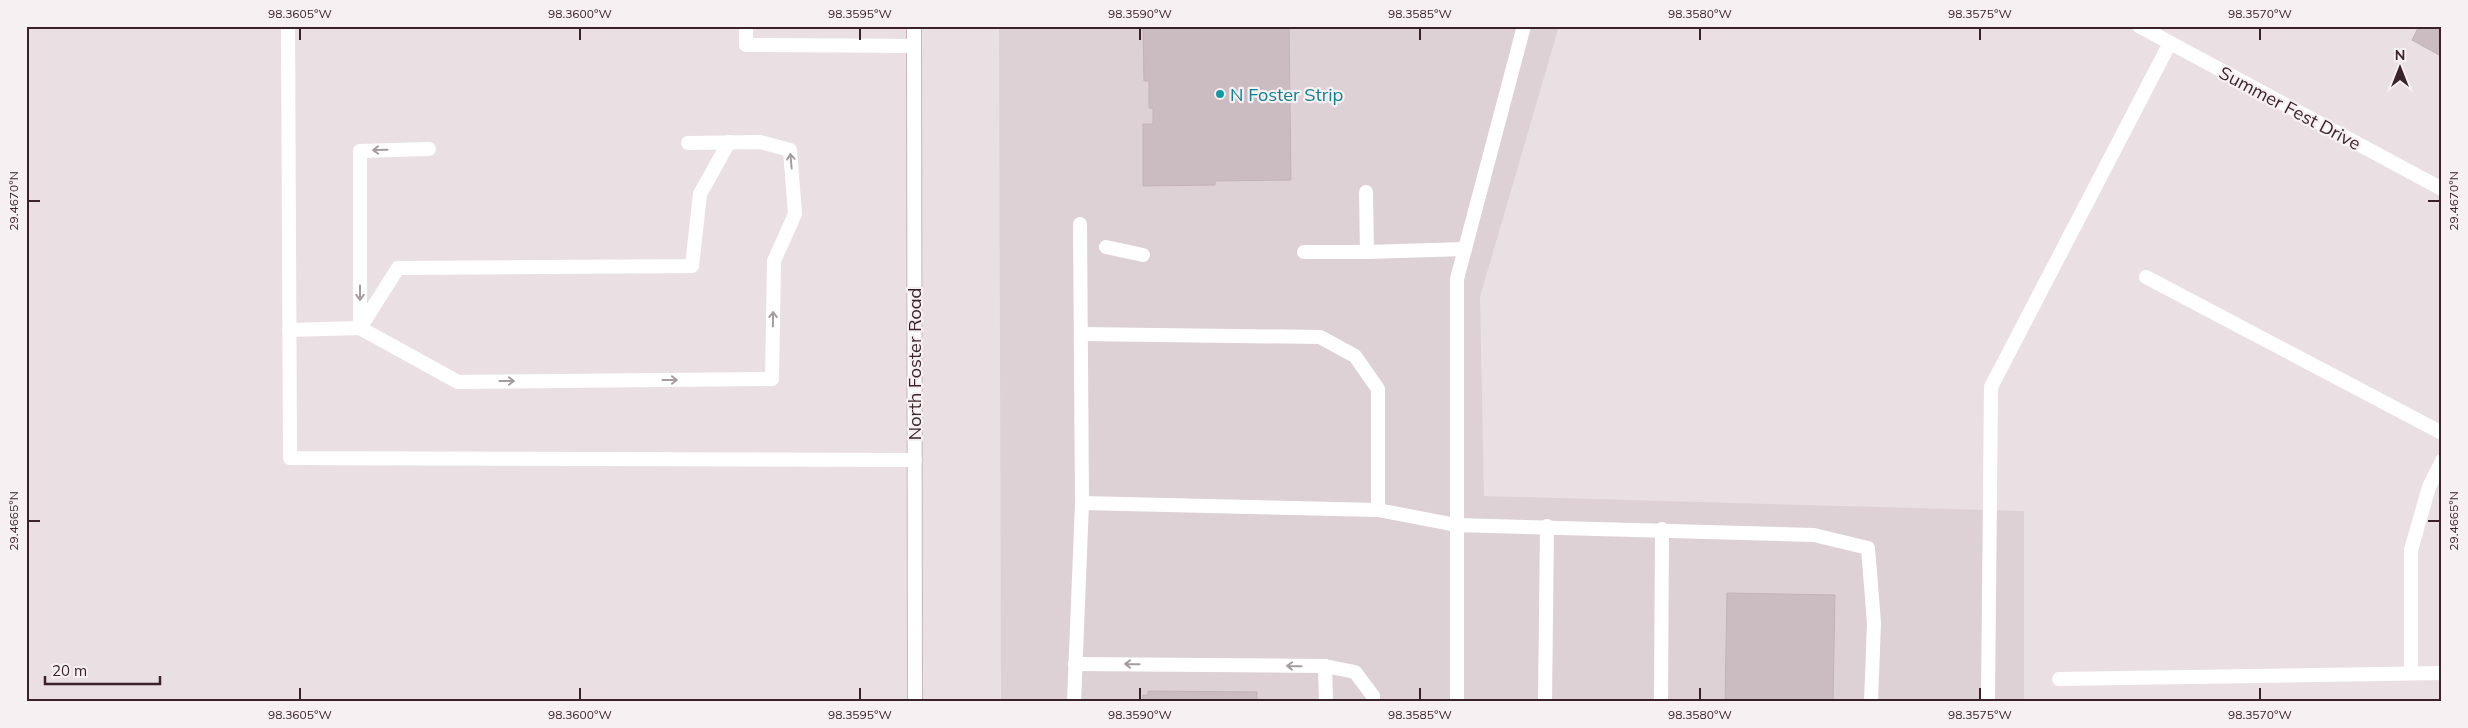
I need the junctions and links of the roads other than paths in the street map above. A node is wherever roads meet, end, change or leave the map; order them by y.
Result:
1 (288, 26) edge
2 (746, 26) edge
3 (914, 26) edge
4 (1524, 26) edge
5 (2138, 26) edge
6 (2170, 43) junction
7 (914, 46) junction
8 (729, 142) junction
9 (688, 143) dead end
10 (429, 149) dead end
11 (2442, 189) edge
12 (1366, 192) dead end
13 (1080, 224) dead end
14 (1106, 247) dead end
15 (1465, 249) junction
16 (1304, 252) dead end
17 (1367, 252) junction
18 (1142, 255) dead end
19 (2146, 277) dead end
20 (360, 328) junction
21 (289, 330) junction
22 (1081, 334) junction
23 (2442, 433) edge
24 (915, 460) junction
25 (2442, 461) edge
26 (1082, 503) junction
27 (1378, 510) junction
28 (1456, 525) junction
29 (1547, 526) junction
30 (1662, 530) junction
31 (1075, 664) junction
32 (1325, 666) junction
33 (2411, 673) junction
34 (2442, 673) edge
35 (2058, 679) dead end
36 (915, 702) edge
37 (1074, 702) edge
38 (1326, 702) edge
39 (1373, 702) edge
40 (1457, 702) edge
41 (1545, 702) edge
42 (1661, 702) edge
43 (1871, 702) edge
44 (1988, 702) edge

1 - 21 street
2 - 7 street
3 - 7 street, North Foster Road
4 - 15 street
5 - 6 street, Summer Fest Drive
6 - 11 street, Summer Fest Drive
6 - 44 street
7 - 24 street, North Foster Road
8 - 9 street
8 - 20 street
20 -> 8 street
10 -> 20 street
12 - 17 street
13 - 22 street
14 - 18 street
15 - 17 street
15 - 28 street
16 - 17 street
19 - 23 street
20 - 21 street
21 - 24 street
22 - 26 street
22 - 27 street
24 - 36 street, North Foster Road
25 - 33 street
26 - 27 street
26 - 31 street
27 - 28 street
28 - 29 street
28 - 40 street
29 - 30 street
29 - 41 street
30 - 42 street
30 - 43 street
32 -> 31 street
31 - 37 street
32 - 38 street
32 - 39 street
33 - 34 street
33 - 35 street

